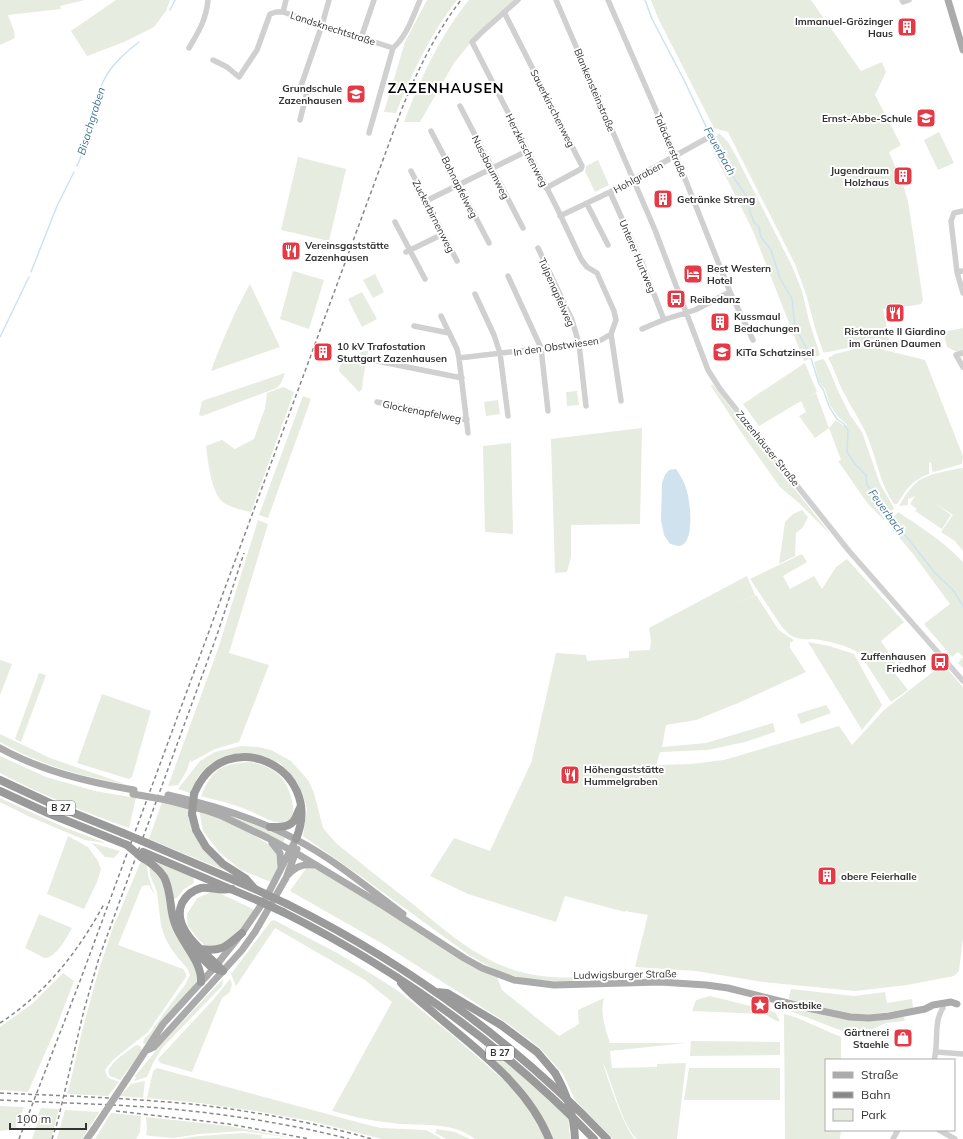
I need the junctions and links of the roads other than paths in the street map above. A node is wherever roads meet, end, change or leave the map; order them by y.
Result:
1 (208, 0) edge
2 (286, 0) edge
3 (328, 0) edge
4 (374, 0) edge
5 (420, 0) edge
6 (518, 0) edge
7 (556, 0) edge
8 (608, 0) edge
9 (902, 0) edge
10 (909, 0) edge
11 (948, 0) edge
12 (283, 12) junction
13 (504, 12) junction
14 (322, 26) junction
15 (361, 38) junction
16 (189, 48) dead end
17 (393, 48) junction
18 (963, 50) edge
19 (213, 60) dead end
20 (460, 106) dead end
21 (300, 120) dead end
22 (431, 131) dead end
23 (369, 133) dead end
24 (708, 136) dead end
25 (527, 151) junction
26 (676, 156) junction
27 (492, 168) junction
28 (411, 171) dead end
29 (634, 179) junction
30 (459, 185) junction
31 (546, 188) junction
32 (610, 192) junction
33 (426, 201) junction
34 (587, 204) junction
35 (963, 211) edge
36 (560, 216) junction
37 (395, 222) dead end
38 (523, 228) dead end
39 (443, 234) junction
40 (489, 243) dead end
41 (608, 245) dead end
42 (538, 248) dead end
43 (408, 251) junction
44 (457, 261) dead end
45 (960, 271) edge
46 (508, 276) dead end
47 (425, 279) dead end
48 (730, 292) junction
49 (963, 293) edge
50 (475, 294) dead end
51 (686, 313) junction
52 (441, 316) dead end
53 (664, 320) junction
54 (414, 326) dead end
55 (642, 329) dead end
56 (450, 333) junction
57 (611, 334) junction
58 (753, 340) dead end
59 (579, 344) junction
60 (541, 348) junction
61 (500, 353) junction
62 (963, 353) edge
63 (460, 358) junction
64 (367, 359) dead end
65 (963, 367) edge
66 (462, 378) junction
67 (621, 401) dead end
68 (377, 402) dead end
69 (586, 406) dead end
70 (548, 411) dead end
71 (508, 416) dead end
72 (467, 420) junction
73 (468, 433) dead end
74 (962, 678) edge
75 (0, 748) edge
76 (0, 752) edge
77 (0, 780) edge
78 (0, 791) edge
79 (134, 792) junction
80 (167, 798) junction
81 (301, 806) junction
82 (270, 827) junction
83 (268, 838) junction
84 (296, 839) junction
85 (293, 851) junction
86 (142, 854) junction
87 (317, 866) junction
88 (281, 868) junction
89 (286, 878) junction
90 (232, 889) junction
91 (255, 889) junction
92 (178, 931) junction
93 (242, 933) junction
94 (201, 949) junction
95 (450, 949) junction
96 (215, 966) junction
97 (223, 971) junction
98 (397, 978) junction
99 (201, 982) junction
100 (435, 992) junction
101 (960, 1004) edge
102 (925, 1009) junction
103 (940, 1013) junction
104 (148, 1050) junction
105 (936, 1052) junction
106 (963, 1054) edge
107 (934, 1059) edge
108 (941, 1131) edge
109 (87, 1139) edge
110 (549, 1139) edge
111 (575, 1139) edge
112 (594, 1139) edge
113 (607, 1139) edge
114 (955, 1139) edge

1 - 16 street
2 - 12 street
3 - 14 street
4 - 15 street
5 - 17 street
6 - 13 street
7 - 29 street, Blankensteinstraße
8 - 26 street, Taläckerstraße
9 - 10 street
11 - 18 main road
12 - 14 street, Landsknechtstraße
12 - 19 street, Landsknechtstraße
13 - 25 street, Herzkirschenweg
13 - 31 street, Sauerkirschenweg
14 - 15 street, Landsknechtstraße
14 - 21 street
15 - 17 street, Landsknechtstraße
17 - 23 street
20 - 27 street, Nussbaumweg
22 - 30 street, Bohnapfelweg
24 - 26 street, Hohlgraben
25 - 27 street
25 - 31 street, Herzkirschenweg
26 - 29 street, Hohlgraben
26 - 48 street, Taläckerstraße
27 - 30 street
27 - 38 street, Nussbaumweg
28 - 33 street, Zuckerbirnenweg
29 - 32 street, Hohlgraben
29 - 51 street, Zazenhäuser Straße
30 - 33 street
30 - 40 street, Bohnapfelweg
31 - 36 street, Herzkirschenweg
32 - 34 street, Hohlgraben
32 - 53 street, Unterer Hurtweg
33 - 39 street, Zuckerbirnenweg
34 - 36 street, Hohlgraben
34 - 41 street
35 - 45 street
36 - 57 street, In den Obstwiesen
37 - 43 street
39 - 43 street
39 - 44 street, Zuckerbirnenweg
42 - 59 street, Tulpenapfelweg
43 - 47 street
45 - 49 street
46 - 60 street
48 - 51 street
48 - 58 street, Taläckerstraße
50 - 61 street
51 - 53 street
51 - 74 street, Zazenhäuser Straße
52 - 56 street
53 - 55 street
54 - 56 street
56 - 63 street
57 - 59 street, In den Obstwiesen
57 - 67 street
59 - 60 street, In den Obstwiesen
59 - 69 street, Tulpenapfelweg
60 - 61 street, In den Obstwiesen
60 - 70 street
61 - 63 street, In den Obstwiesen
61 - 71 street
62 - 65 street
63 - 66 street
64 - 66 street
66 - 72 street
68 - 72 street, Glockenapfelweg
72 - 73 street
75 - 79 main road
76 - 79 main road
77 - 91 highway, B 27, bridge
78 - 86 highway, B 27, bridge
79 - 80 main road
80 - 82 main road, Ludwigsburger Straße
80 - 83 main road, Ludwigsburger Straße
81 - 82 highway
81 - 84 highway, B 27
81 - 91 highway, B 27, bridge
82 - 84 main road, Ludwigsburger Straße
83 - 85 main road, Ludwigsburger Straße
83 - 88 main road
84 - 85 main road
84 - 95 main road, Ludwigsburger Straße
85 - 87 main road, Ludwigsburger Straße
85 - 88 main road
85 - 89 main road
86 - 90 highway, B 27
86 - 92 highway, B 27
87 - 89 main road
87 - 95 main road, Ludwigsburger Straße
88 - 93 main road
89 - 97 main road
90 - 94 highway, B 27
90 - 98 highway, B 27, bridge
91 - 100 highway, B 27, bridge
92 - 96 highway, B 27
92 - 99 highway, B 27
93 - 94 highway
93 - 96 main road
94 - 96 highway, B 27
95 - 102 main road, Ludwigsburger Straße
96 - 97 highway, B 27
96 - 99 main road
97 - 104 main road
98 - 110 highway
98 - 112 highway, B 27
99 - 104 main road
100 - 111 highway, B 27, bridge
100 - 113 highway, B 27
101 - 102 main road, Ludwigsburger Straße
101 - 103 main road, Ludwigsburger Straße
102 - 103 main road, Ludwigsburger Straße
103 - 105 street
104 - 109 main road, bridge
105 - 106 street
105 - 107 street
108 - 114 street

